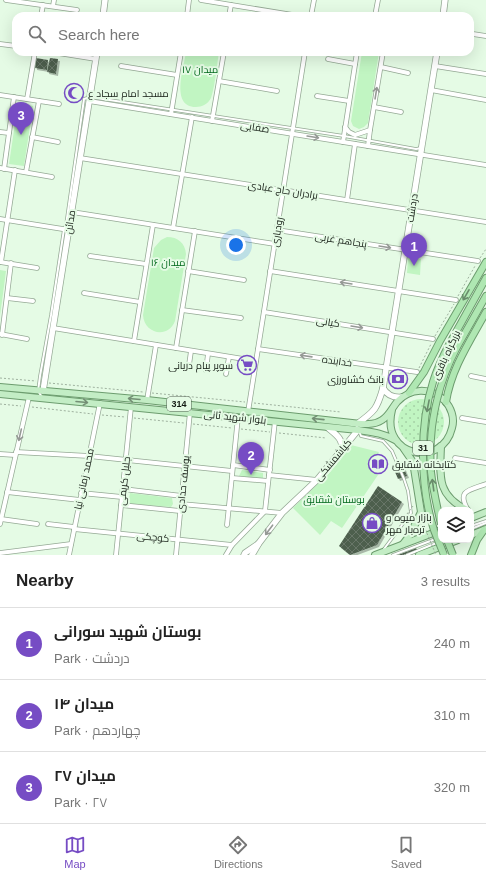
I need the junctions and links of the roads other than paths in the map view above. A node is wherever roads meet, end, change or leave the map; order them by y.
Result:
1 (6, 0) edge
2 (54, 0) edge
3 (105, 0) edge
4 (189, 0) edge
5 (202, 0) edge
6 (314, 0) edge
7 (378, 0) edge
8 (445, 0) edge
9 (210, 1) edge
10 (33, 2) edge
11 (42, 5) junction
12 (231, 5) junction
13 (53, 6) junction
14 (77, 10) dead end
15 (41, 12) edge
16 (104, 12) edge
17 (188, 12) edge
18 (230, 12) edge
19 (274, 12) edge
20 (312, 12) edge
21 (376, 12) edge
22 (444, 12) edge
23 (474, 34) edge
24 (486, 36) edge
25 (0, 44) edge
26 (12, 46) edge
27 (34, 56) edge
28 (77, 56) edge
29 (96, 56) edge
30 (180, 56) edge
31 (223, 56) edge
32 (304, 56) edge
33 (356, 56) edge
34 (382, 56) edge
35 (436, 56) edge
36 (96, 59) junction
37 (328, 59) dead end
38 (355, 64) junction
39 (121, 66) dead end
40 (435, 66) junction
41 (381, 67) junction
42 (408, 73) dead end
43 (486, 74) edge
44 (177, 75) junction
45 (219, 81) junction
46 (431, 90) junction
47 (277, 91) dead end
48 (0, 94) edge
49 (317, 96) dead end
50 (14, 97) junction
51 (27, 99) junction
52 (90, 99) junction
53 (486, 100) edge
54 (39, 101) junction
55 (349, 101) junction
56 (59, 104) dead end
57 (374, 107) junction
58 (171, 112) junction
59 (401, 112) dead end
60 (213, 115) junction
61 (192, 117) junction
62 (212, 121) junction
63 (345, 127) junction
64 (370, 130) junction
65 (293, 131) junction
66 (0, 132) edge
67 (9, 133) junction
68 (344, 136) junction
69 (32, 137) junction
70 (369, 140) junction
71 (58, 142) dead end
72 (343, 142) junction
73 (355, 144) junction
74 (368, 146) junction
75 (421, 151) junction
76 (80, 158) junction
77 (486, 165) edge
78 (2, 168) edge
79 (15, 170) junction
80 (26, 172) junction
81 (182, 174) junction
82 (52, 177) dead end
83 (283, 190) junction
84 (347, 200) junction
85 (412, 210) junction
86 (72, 212) junction
87 (0, 219) edge
88 (7, 221) junction
89 (486, 222) edge
90 (153, 225) junction
91 (173, 228) junction
92 (66, 230) junction
93 (277, 230) junction
94 (195, 232) junction
95 (275, 244) junction
96 (405, 250) junction
97 (90, 256) dead end
98 (478, 261) road end
99 (1, 262) edge
100 (486, 262) edge
101 (11, 264) junction
102 (146, 264) junction
103 (37, 268) dead end
104 (270, 271) junction
105 (188, 272) junction
106 (486, 278) edge
107 (244, 280) dead end
108 (399, 291) junction
109 (84, 293) dead end
110 (486, 296) edge
111 (6, 298) junction
112 (456, 300) road end
113 (33, 301) dead end
114 (140, 302) junction
115 (182, 310) junction
116 (264, 312) junction
117 (486, 312) edge
118 (240, 318) dead end
119 (53, 328) junction
120 (392, 333) junction
121 (1, 334) edge
122 (27, 339) dead end
123 (433, 339) road end
124 (134, 342) junction
125 (156, 345) junction
126 (176, 348) junction
127 (258, 349) junction
128 (191, 351) junction
129 (208, 354) junction
130 (229, 357) junction
131 (256, 361) junction
132 (190, 365) dead end
133 (387, 368) junction
134 (206, 370) dead end
135 (417, 372) road end
136 (226, 374) dead end
137 (471, 376) dead end
138 (486, 379) edge
139 (42, 382) junction
140 (0, 387) edge
141 (383, 388) junction
142 (41, 391) junction
143 (409, 393) junction
144 (0, 394) edge
145 (29, 397) junction
146 (402, 397) junction
147 (43, 398) junction
148 (147, 400) junction
149 (446, 402) junction
150 (100, 403) junction
151 (177, 403) junction
152 (131, 407) junction
153 (392, 410) junction
154 (176, 411) junction
155 (190, 412) junction
156 (248, 412) junction
157 (238, 417) junction
158 (462, 418) dead end
159 (275, 421) junction
160 (486, 422) edge
161 (327, 427) junction
162 (358, 427) junction
163 (397, 442) junction
164 (441, 446) junction
165 (403, 447) junction
166 (342, 450) junction
167 (0, 454) edge
168 (16, 454) junction
169 (89, 456) junction
170 (456, 458) dead end
171 (126, 460) junction
172 (486, 463) edge
173 (185, 466) junction
174 (233, 466) junction
175 (270, 470) junction
176 (232, 471) junction
177 (269, 475) junction
178 (232, 478) junction
179 (317, 480) junction
180 (268, 481) junction
181 (486, 484) edge
182 (123, 489) junction
183 (7, 492) junction
184 (81, 493) junction
185 (182, 496) junction
186 (122, 497) junction
187 (80, 500) junction
188 (2, 501) edge
189 (181, 504) junction
190 (121, 505) junction
191 (463, 507) edge
192 (467, 507) edge
193 (229, 508) junction
194 (180, 511) junction
195 (265, 511) junction
196 (438, 511) edge
197 (486, 512) edge
198 (282, 513) junction
199 (474, 513) edge
200 (479, 515) junction
201 (474, 517) edge
202 (1, 522) edge
203 (486, 522) edge
204 (37, 524) dead end
205 (48, 524) dead end
206 (227, 525) dead end
207 (474, 526) edge
208 (74, 528) junction
209 (485, 530) edge
210 (438, 531) edge
211 (118, 534) junction
212 (474, 534) edge
213 (438, 538) edge
214 (177, 540) junction
215 (438, 542) edge
216 (259, 543) junction
217 (448, 543) edge
218 (450, 543) edge
219 (71, 544) junction
220 (403, 544) junction
221 (232, 545) junction
222 (382, 552) junction
223 (0, 553) edge
224 (68, 555) edge
225 (116, 555) edge
226 (176, 555) edge
227 (226, 555) edge
228 (244, 555) edge
229 (252, 555) edge
230 (375, 555) edge
231 (393, 555) edge
232 (407, 555) edge
233 (418, 555) edge
234 (444, 555) edge
235 (453, 555) edge
236 (471, 555) edge

1 - 10 street
2 - 13 street
3 - 16 main road
4 - 17 street
5 - 9 street
6 - 20 street
7 - 21 street
8 - 22 main road
9 - 12 street
10 - 11 street
11 - 13 street
11 - 15 street
12 - 18 street
12 - 19 street
13 - 14 street
23 - 24 street
25 - 26 street
27 - 51 street
28 - 36 street
29 - 36 main road, مدائن
30 - 44 street
31 - 45 street
32 - 65 street, رودباری
33 - 38 street
34 - 41 street
35 - 40 main road, دردشت
36 - 52 main road, مدائن
37 - 38 street
38 - 55 street
39 - 44 street
40 - 43 street
40 - 46 main road, دردشت
41 - 42 street
57 -> 41 street
44 - 58 street
45 - 47 street
45 - 60 street
46 - 53 street
46 - 75 main road, دردشت
48 - 50 street
49 - 55 street
50 - 51 street
50 - 67 street
51 - 54 street
52 - 58 street, صفایی
52 - 76 main road, مدائن
52 - 92 lane
54 - 56 street
54 - 69 street
55 - 63 street
57 - 59 street
57 - 64 street
58 - 60 lane
58 - 61 street, صفایی
60 - 62 street
60 - 65 lane
61 - 62 street, صفایی
61 - 81 street
62 - 65 street, صفایی
63 - 64 street
63 - 68 street
64 - 70 street
65 - 68 lane
65 -> 72 street, صفایی
65 - 83 street, رودباری
66 - 67 street
67 - 78 street
68 - 70 lane
68 - 72 street
69 - 71 street
69 - 80 street
70 - 74 street
70 - 75 lane
72 - 73 street, صفایی
73 - 74 street, صفایی
73 - 84 street
74 - 75 street, صفایی
75 - 77 street, صفایی
75 - 85 main road, دردشت
76 - 81 street, برادران حاج عبادی
76 - 86 main road, مدائن
78 - 79 street
79 - 80 street
79 - 88 street
80 - 82 street
81 - 83 street, برادران حاج عبادی
81 - 91 street
83 - 84 street, برادران حاج عبادی
83 - 93 street, رودباری
84 - 85 street, برادران حاج عبادی
85 - 89 street, برادران حاج عبادی
85 - 96 main road, دردشت
86 - 90 street
86 - 92 main road, مدائن
87 - 88 street
88 - 92 street
88 - 99 street
90 - 91 street
90 - 102 street
91 - 94 street
92 - 119 main road, مدائن
92 - 139 lane
93 - 95 street, رودباری
93 -> 96 street, پنجاهم غربی
94 - 95 street
94 - 105 street
95 - 104 street, رودباری
96 - 98 street, پنجاهم غربی
96 - 108 main road, دردشت
97 - 102 street
99 - 101 street
100 -> 143 highway
101 - 103 street
101 - 111 street
102 - 114 street
108 -> 104 street
104 - 116 street, رودباری
105 - 107 street
105 - 115 street
106 -> 234 highway, بزرگراه باقری / 31, bridge
108 - 112 street
108 - 120 main road, دردشت
109 - 114 street
196 -> 110 highway, بزرگراه باقری / 31, bridge
111 - 113 street
111 - 121 street
114 - 124 street
115 - 118 street
115 - 126 street
116 -> 120 street, کیانی
116 - 127 street, رودباری
117 - 149 highway
119 - 124 street
119 - 139 main road, مدائن
120 - 123 street, کیانی
120 - 133 main road, دردشت
121 - 122 street
124 - 125 street
125 - 126 street
125 - 148 street
126 - 128 street
127 - 131 street, رودباری
133 -> 127 street, خدابنده
128 - 129 street
128 - 132 street
129 - 130 street
129 - 134 street
130 - 131 street
130 - 136 street
131 - 156 street, رودباری
133 - 135 street, خدابنده
133 - 141 main road, دردشت
137 - 138 street
139 - 142 main road, مدائن
140 - 142 main road, بلوار شهید ثانی / 314
141 - 146 main road
141 - 162 main road, دردشت
142 - 147 main road
148 -> 142 main road, بلوار شهید ثانی / 314
143 - 146 main road
143 - 149 main road
144 - 145 main road, بلوار شهید ثانی / 314
145 - 147 main road, بلوار شهید ثانی / 314
145 -> 168 street
146 - 153 main road
147 -> 150 main road, بلوار شهید ثانی / 314
148 - 151 main road, بلوار شهید ثانی / 314
149 - 164 main road
150 - 152 main road, بلوار شهید ثانی / 314
150 - 169 street, محمد زمانی نیا
151 - 154 main road
151 - 156 main road, بلوار شهید ثانی / 314
152 - 154 main road, بلوار شهید ثانی / 314
152 - 171 street, جلیل کریمی
153 - 162 main road, بلوار شهید ثانی / 314
153 - 163 main road
154 - 155 main road, بلوار شهید ثانی / 314
155 - 157 main road, بلوار شهید ثانی / 314
155 - 173 street, یوسف حدادی
162 -> 156 main road, بلوار شهید ثانی / 314
157 - 159 main road, بلوار شهید ثانی / 314
157 - 174 street
158 - 160 street
159 - 161 main road, بلوار شهید ثانی / 314
159 - 175 street
161 - 162 main road, بلوار شهید ثانی / 314
161 - 166 main road
162 - 163 main road, بلوار شهید ثانی / 314
162 - 166 main road, کیاشمشکی
162 - 222 lane
163 - 165 main road
164 - 165 main road
164 - 191 main road
165 - 220 main road
166 - 179 main road, کیاشمشکی
167 - 168 street
168 - 169 street
168 - 183 street
169 - 171 street
169 - 184 street, محمد زمانی نیا
170 - 172 street
171 - 173 street
171 - 182 street, جلیل کریمی
173 - 176 street
173 - 185 street, یوسف حدادی
174 - 175 street
174 - 176 street
175 - 177 street
176 - 178 street
177 - 179 street
177 - 180 street
178 - 180 street
178 - 193 street
179 - 198 main road, کیاشمشکی
180 - 195 street
181 - 192 street
182 - 185 street
182 - 186 street, جلیل کریمی
183 - 187 street
183 - 188 street
184 - 186 street
184 - 187 street, محمد زمانی نیا
185 - 189 street, یوسف حدادی
186 - 190 street, جلیل کریمی
187 - 208 street, محمد زمانی نیا
188 - 202 street
189 - 193 street
189 - 194 street, یوسف حدادی
190 - 194 street
190 - 211 street, جلیل کریمی
193 - 195 street
193 - 206 street
194 - 214 street, یوسف حدادی
195 - 198 street
195 - 221 street
197 - 200 main road
198 -> 216 main road, کیاشمشکی
199 - 200 main road
200 - 201 main road
202 - 204 street
203 - 207 lane
205 - 208 street, کوچکی
208 - 211 street, کوچکی
208 - 219 street, محمد زمانی نیا
209 - 212 main road
209 - 236 highway
210 - 220 main road
211 - 214 street, کوچکی
211 - 225 street, جلیل کریمی
213 - 231 lane
214 - 221 street, کوچکی
214 - 226 street, یوسف حدادی
215 - 232 lane
216 - 228 main road, کیاشمشکی
216 - 229 main road, کیاشمشکی
217 - 235 highway, bridge
218 - 233 main road
219 - 223 street
219 - 224 street, محمد زمانی نیا
220 - 222 main road
221 - 227 street
222 - 230 main road

